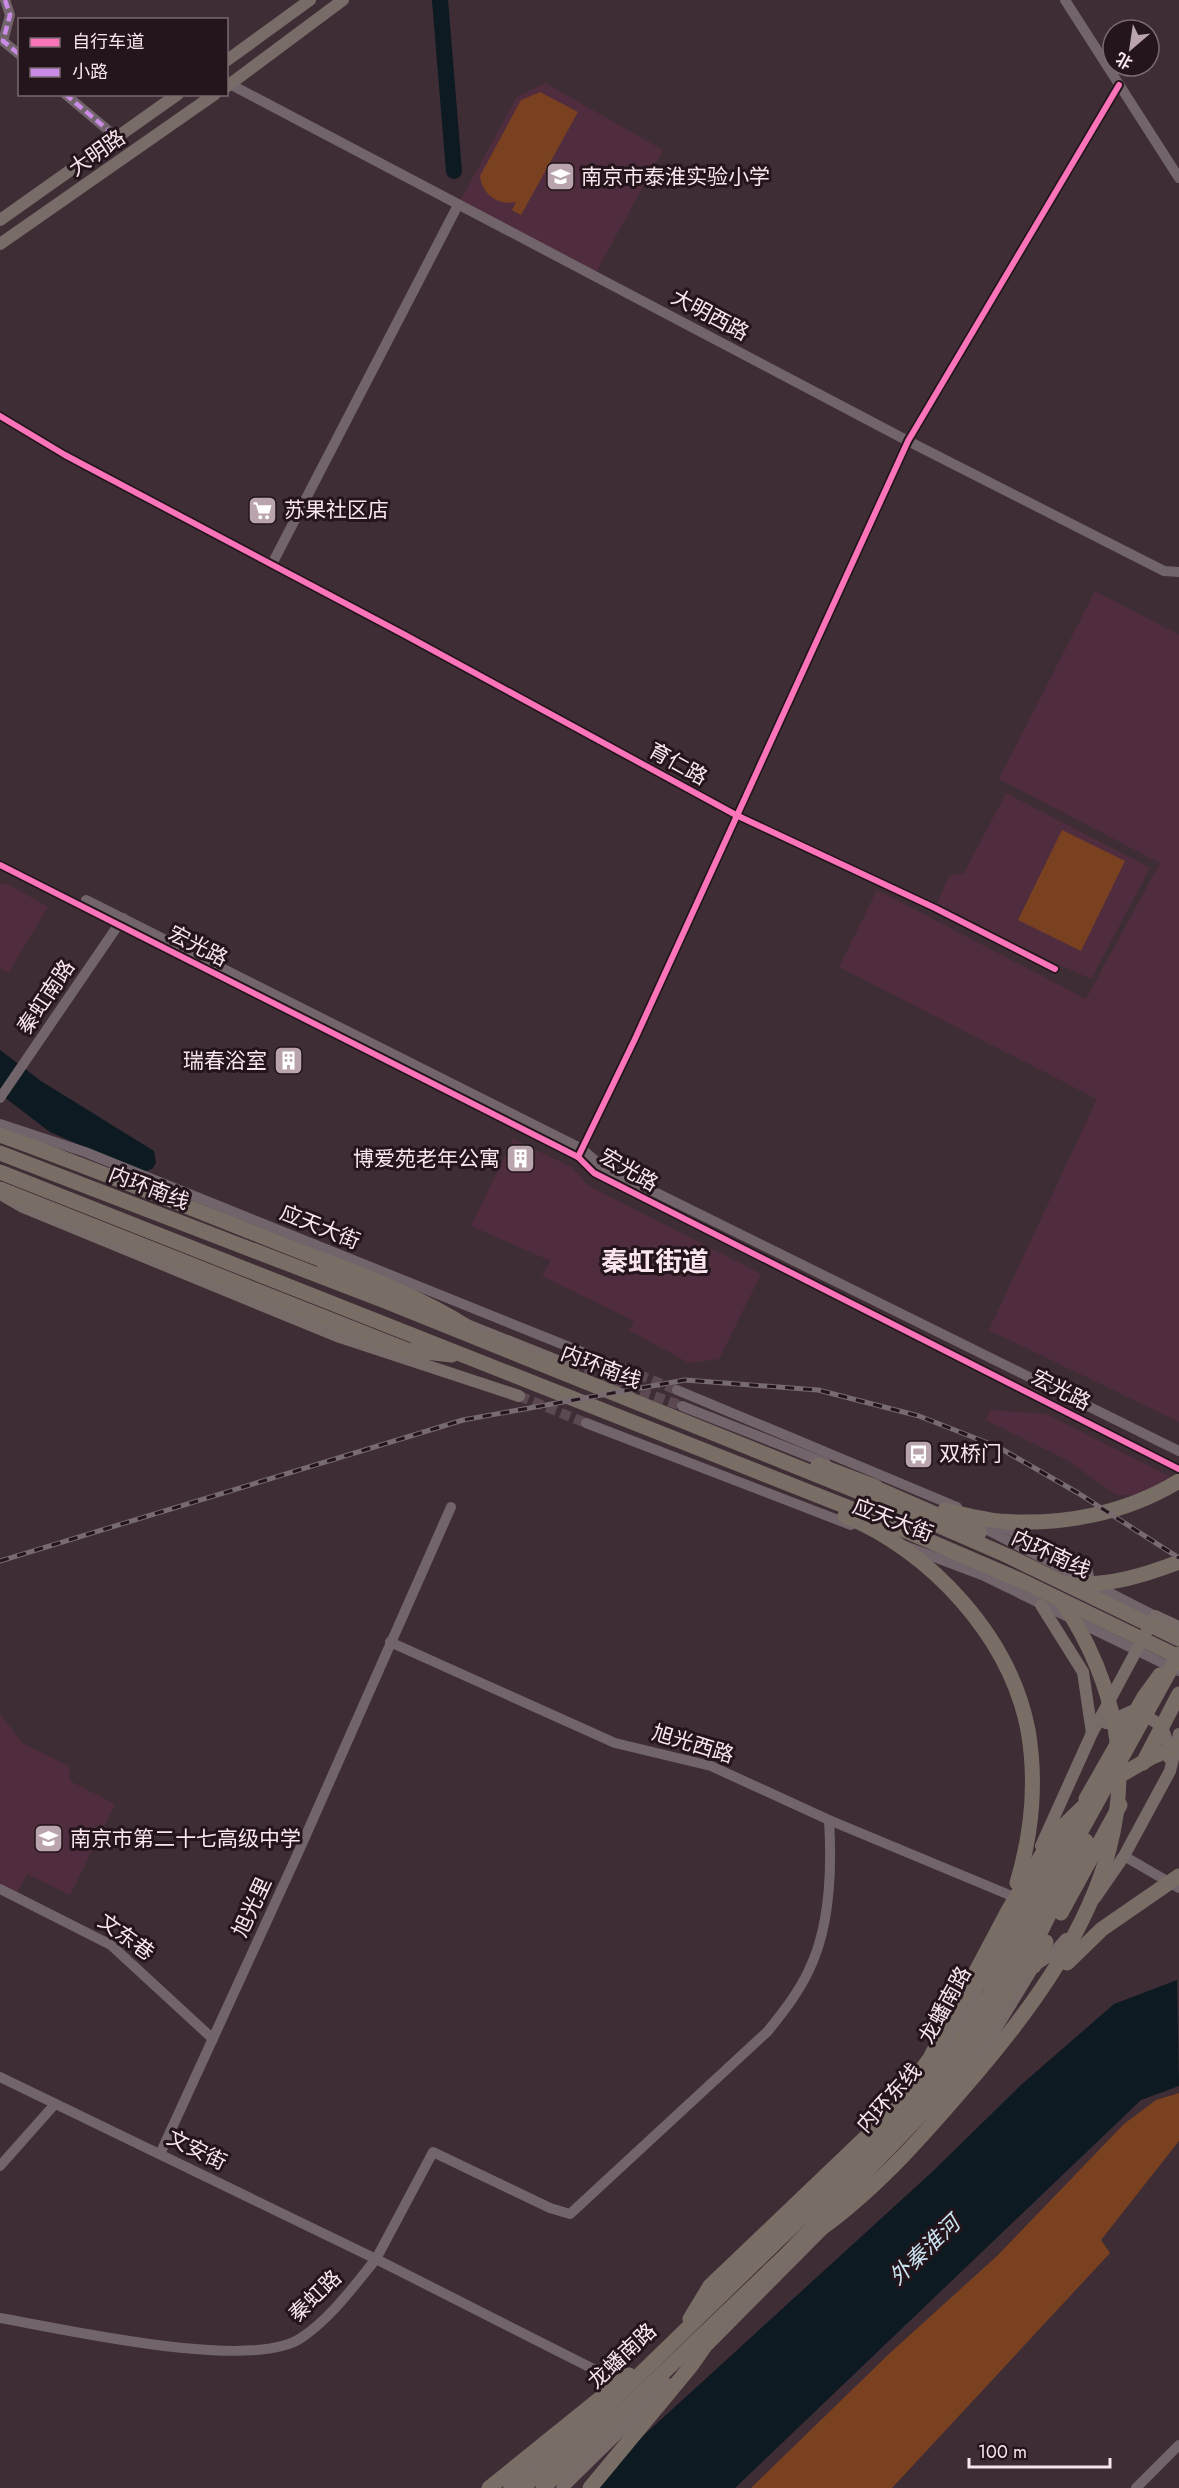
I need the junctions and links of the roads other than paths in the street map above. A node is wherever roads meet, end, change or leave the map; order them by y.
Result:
1 (5, 0) edge
2 (310, 0) edge
3 (343, 0) edge
4 (1065, 0) edge
5 (18, 54) edge
6 (228, 60) edge
7 (228, 84) edge
8 (1119, 85) junction
9 (228, 86) edge
10 (68, 96) edge
11 (175, 96) edge
12 (212, 96) edge
13 (115, 136) junction
14 (1179, 178) edge
15 (458, 205) junction
16 (0, 220) edge
17 (0, 244) edge
18 (0, 416) edge
19 (908, 441) junction
20 (272, 564) junction
21 (1179, 572) edge
22 (736, 815) junction
23 (0, 857) edge
24 (0, 865) edge
25 (121, 921) junction
26 (1055, 969) dead end
27 (0, 1098) edge
28 (0, 1124) edge
29 (0, 1137) edge
30 (0, 1153) edge
31 (580, 1153) junction
32 (0, 1172) edge
33 (0, 1189) edge
34 (0, 1194) edge
35 (504, 1351) junction
36 (472, 1358) junction
37 (570, 1366) tunnel mouth
38 (624, 1369) tunnel mouth
39 (553, 1371) junction
40 (534, 1382) junction
41 (677, 1390) tunnel mouth
42 (519, 1396) tunnel mouth
43 (682, 1406) tunnel mouth
44 (586, 1423) tunnel mouth
45 (1179, 1451) edge
46 (1179, 1469) edge
47 (1179, 1481) edge
48 (869, 1485) junction
49 (451, 1507) dead end
50 (856, 1521) junction
51 (1179, 1562) edge
52 (1090, 1581) junction
53 (1041, 1605) junction
54 (1155, 1616) junction
55 (1179, 1628) edge
56 (1179, 1639) edge
57 (390, 1642) junction
58 (1179, 1648) edge
59 (1137, 1651) junction
60 (1179, 1655) edge
61 (1179, 1671) edge
62 (1179, 1676) edge
63 (1179, 1694) edge
64 (1092, 1733) junction
65 (1179, 1734) edge
66 (1179, 1746) edge
67 (1174, 1768) edge
68 (829, 1820) junction
69 (1124, 1856) junction
70 (1179, 1876) edge
71 (1179, 1887) edge
72 (0, 1889) edge
73 (1015, 1910) junction
74 (1034, 1966) junction
75 (1052, 1978) junction
76 (980, 1984) junction
77 (213, 2039) junction
78 (0, 2077) edge
79 (55, 2104) junction
80 (160, 2154) junction
81 (0, 2166) edge
82 (786, 2255) junction
83 (376, 2259) junction
84 (731, 2308) junction
85 (0, 2318) edge
86 (679, 2338) junction
87 (621, 2384) junction
88 (645, 2407) junction
89 (1179, 2445) edge
90 (489, 2488) edge
91 (509, 2488) edge
92 (524, 2488) edge
93 (543, 2488) edge
94 (562, 2488) edge
95 (590, 2488) edge
96 (1136, 2488) edge

1 - 5 street
2 - 6 main road
3 - 7 main road
4 - 8 street
8 - 14 street
8 - 19 street
9 - 15 street, 大明西路
10 - 13 street
11 - 13 main road
12 - 17 main road, 大明路
13 - 16 main road
15 - 19 street, 大明西路
15 - 20 street
18 - 20 street, 育仁路
19 - 21 street, 大明西路
19 - 22 street
20 - 22 street, 育仁路
22 - 26 street, 育仁路
22 - 31 street
23 - 25 street, 宏光路
24 - 25 street, 宏光路
25 - 27 street, 秦虹南路
25 - 31 street, 宏光路
28 - 38 street, 应天大街
29 - 35 highway
29 - 37 main road, 应天大街
30 - 35 highway, 内环南线
31 - 45 street, 宏光路
31 - 46 street, 宏光路
32 - 36 highway, 内环南线
33 - 36 highway
34 - 42 main road
35 - 39 highway, 内环南线
36 - 40 highway, 内环南线
39 - 48 highway
39 - 56 highway, 内环南线
40 - 50 highway
40 - 60 highway, 内环南线
41 - 52 street
43 - 52 street, 应天大街
44 - 53 street, 应天大街
47 - 48 highway
48 - 75 highway
49 - 57 street, 旭光里
50 - 51 highway
50 - 73 highway
52 - 54 street, 应天大街
53 - 59 street, 应天大街
53 - 64 main road
54 - 55 main road, 应天大街
54 - 59 main road, 龙蟠南路
57 - 68 street, 旭光西路
57 - 77 street, 旭光里
58 - 73 highway
59 - 61 street, 应天大街
59 - 64 main road, 龙蟠南路
60 - 86 highway, 内环东线
62 - 82 highway, 内环东线
63 - 74 highway
64 - 67 main road
64 - 73 main road, 龙蟠南路
65 - 67 main road
66 - 73 highway
67 - 69 main road
68 - 73 street, 旭光西路
68 - 83 street, 秦虹路
69 - 71 street
69 - 74 main road
70 - 75 highway
72 - 77 street, 文东巷
73 - 76 highway
73 - 76 main road, 龙蟠南路
73 - 86 highway
74 - 88 main road
75 - 82 highway
76 - 87 main road, 龙蟠南路
77 - 80 street, 旭光里
78 - 79 street, 文安街
79 - 80 street, 文安街
79 - 81 street
80 - 83 street, 文安街
82 - 84 highway, 内环东线
83 - 85 street, 秦虹路
83 - 87 street
84 - 93 highway, 内环东线
84 - 95 highway
86 - 90 highway
86 - 92 highway, 内环东线
87 - 88 main road
87 - 91 main road, 龙蟠南路
88 - 94 main road
89 - 96 street

